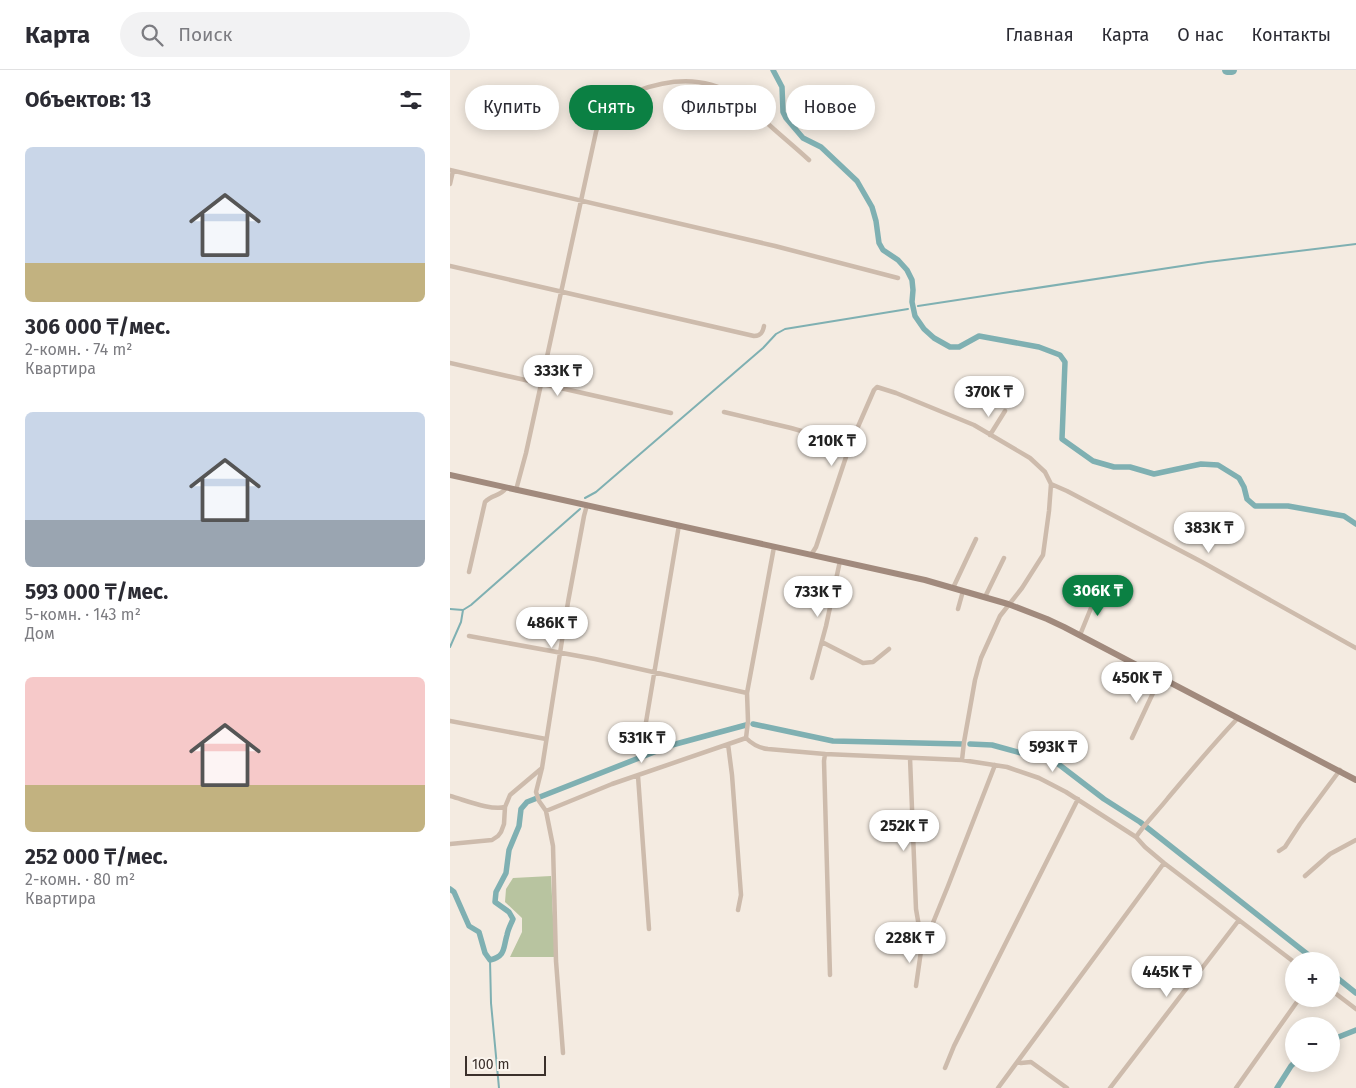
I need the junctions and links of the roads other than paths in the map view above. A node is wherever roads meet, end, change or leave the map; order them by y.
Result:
1 (810, 160) dead end
2 (464, 166) dead end
3 (452, 170) edge
4 (463, 173) junction
5 (450, 184) edge
6 (581, 201) junction
7 (450, 266) edge
8 (898, 278) dead end
9 (561, 292) junction
10 (764, 326) dead end
11 (450, 363) edge
12 (540, 384) junction
13 (1005, 411) dead end
14 (724, 412) dead end
15 (671, 413) dead end
16 (990, 435) junction
17 (850, 445) junction
18 (450, 475) edge
19 (1051, 484) junction
20 (506, 488) junction
21 (516, 490) junction
22 (587, 505) junction
23 (679, 525) junction
24 (976, 539) dead end
25 (774, 547) junction
26 (811, 555) junction
27 (1004, 558) dead end
28 (840, 561) junction
29 (469, 572) dead end
30 (953, 588) junction
31 (964, 591) junction
32 (1101, 591) dead end
33 (985, 597) junction
34 (1008, 604) junction
35 (958, 609) dead end
36 (1080, 635) junction
37 (469, 636) dead end
38 (822, 642) junction
39 (1356, 648) edge
40 (889, 649) dead end
41 (561, 652) junction
42 (654, 673) junction
43 (812, 678) dead end
44 (1160, 678) junction
45 (747, 693) junction
46 (1238, 718) junction
47 (450, 721) edge
48 (646, 722) dead end
49 (746, 738) junction
50 (1132, 738) dead end
51 (546, 739) junction
52 (728, 744) junction
53 (825, 754) junction
54 (910, 758) junction
55 (962, 760) junction
56 (995, 765) junction
57 (542, 768) junction
58 (1340, 770) junction
59 (638, 776) junction
60 (1356, 780) edge
61 (450, 796) edge
62 (1078, 799) junction
63 (505, 807) junction
64 (546, 811) junction
65 (1136, 837) junction
66 (1356, 840) edge
67 (450, 844) edge
68 (1279, 851) dead end
69 (1164, 862) junction
70 (1305, 876) dead end
71 (738, 910) dead end
72 (1239, 920) junction
73 (649, 929) dead end
74 (922, 944) junction
75 (1285, 955) edge
76 (830, 975) dead end
77 (916, 986) dead end
78 (1340, 997) edge
79 (1293, 1007) edge
80 (1356, 1009) edge
81 (563, 1053) dead end
82 (1018, 1062) junction
83 (945, 1068) dead end
84 (998, 1088) edge
85 (1067, 1088) edge
86 (1110, 1088) edge
87 (1236, 1088) edge

1 - 6 street
2 - 4 street
3 - 4 street
3 - 5 street
4 - 6 street
6 - 8 street
6 - 9 street
7 - 9 street
9 - 10 street
9 - 12 street
11 - 12 street
12 - 15 street
12 - 21 street
13 - 16 street
14 - 17 street
16 - 17 street
16 - 19 street
17 - 26 street
18 - 20 main road
19 - 34 street
19 - 39 street
20 - 21 main road
20 - 29 street
21 - 22 main road
22 - 23 main road
22 - 41 street
23 - 25 main road
23 - 42 street
24 - 30 street
25 - 26 main road
25 - 45 street
26 - 28 main road
27 - 33 street
28 - 30 main road
28 - 38 street
30 - 31 main road
31 - 33 main road
31 - 35 street
32 - 36 street
33 - 34 main road
34 - 36 main road
34 - 55 street
36 - 44 main road
37 - 41 street
38 - 40 street
38 - 43 street
41 - 42 street
41 - 51 street
42 - 45 street
42 - 48 street
44 - 46 main road
44 - 50 street
45 - 49 street
46 - 58 main road
46 - 65 street
47 - 51 street
49 - 52 street
49 - 53 street
51 - 57 street
52 - 59 street
52 - 71 street
53 - 54 street
53 - 76 street
54 - 55 street
54 - 74 street
55 - 56 street
56 - 62 street
56 - 74 street
57 - 63 street
57 - 64 street
58 - 60 main road
58 - 68 street
59 - 64 street
59 - 73 street
61 - 63 street
62 - 65 street
62 - 83 street
63 - 67 street
64 - 81 street
65 - 69 street
66 - 70 street
69 - 72 street
69 - 82 street
72 - 75 street
72 - 86 street
74 - 77 street
78 - 80 street
79 - 87 street
82 - 84 street
82 - 85 street

